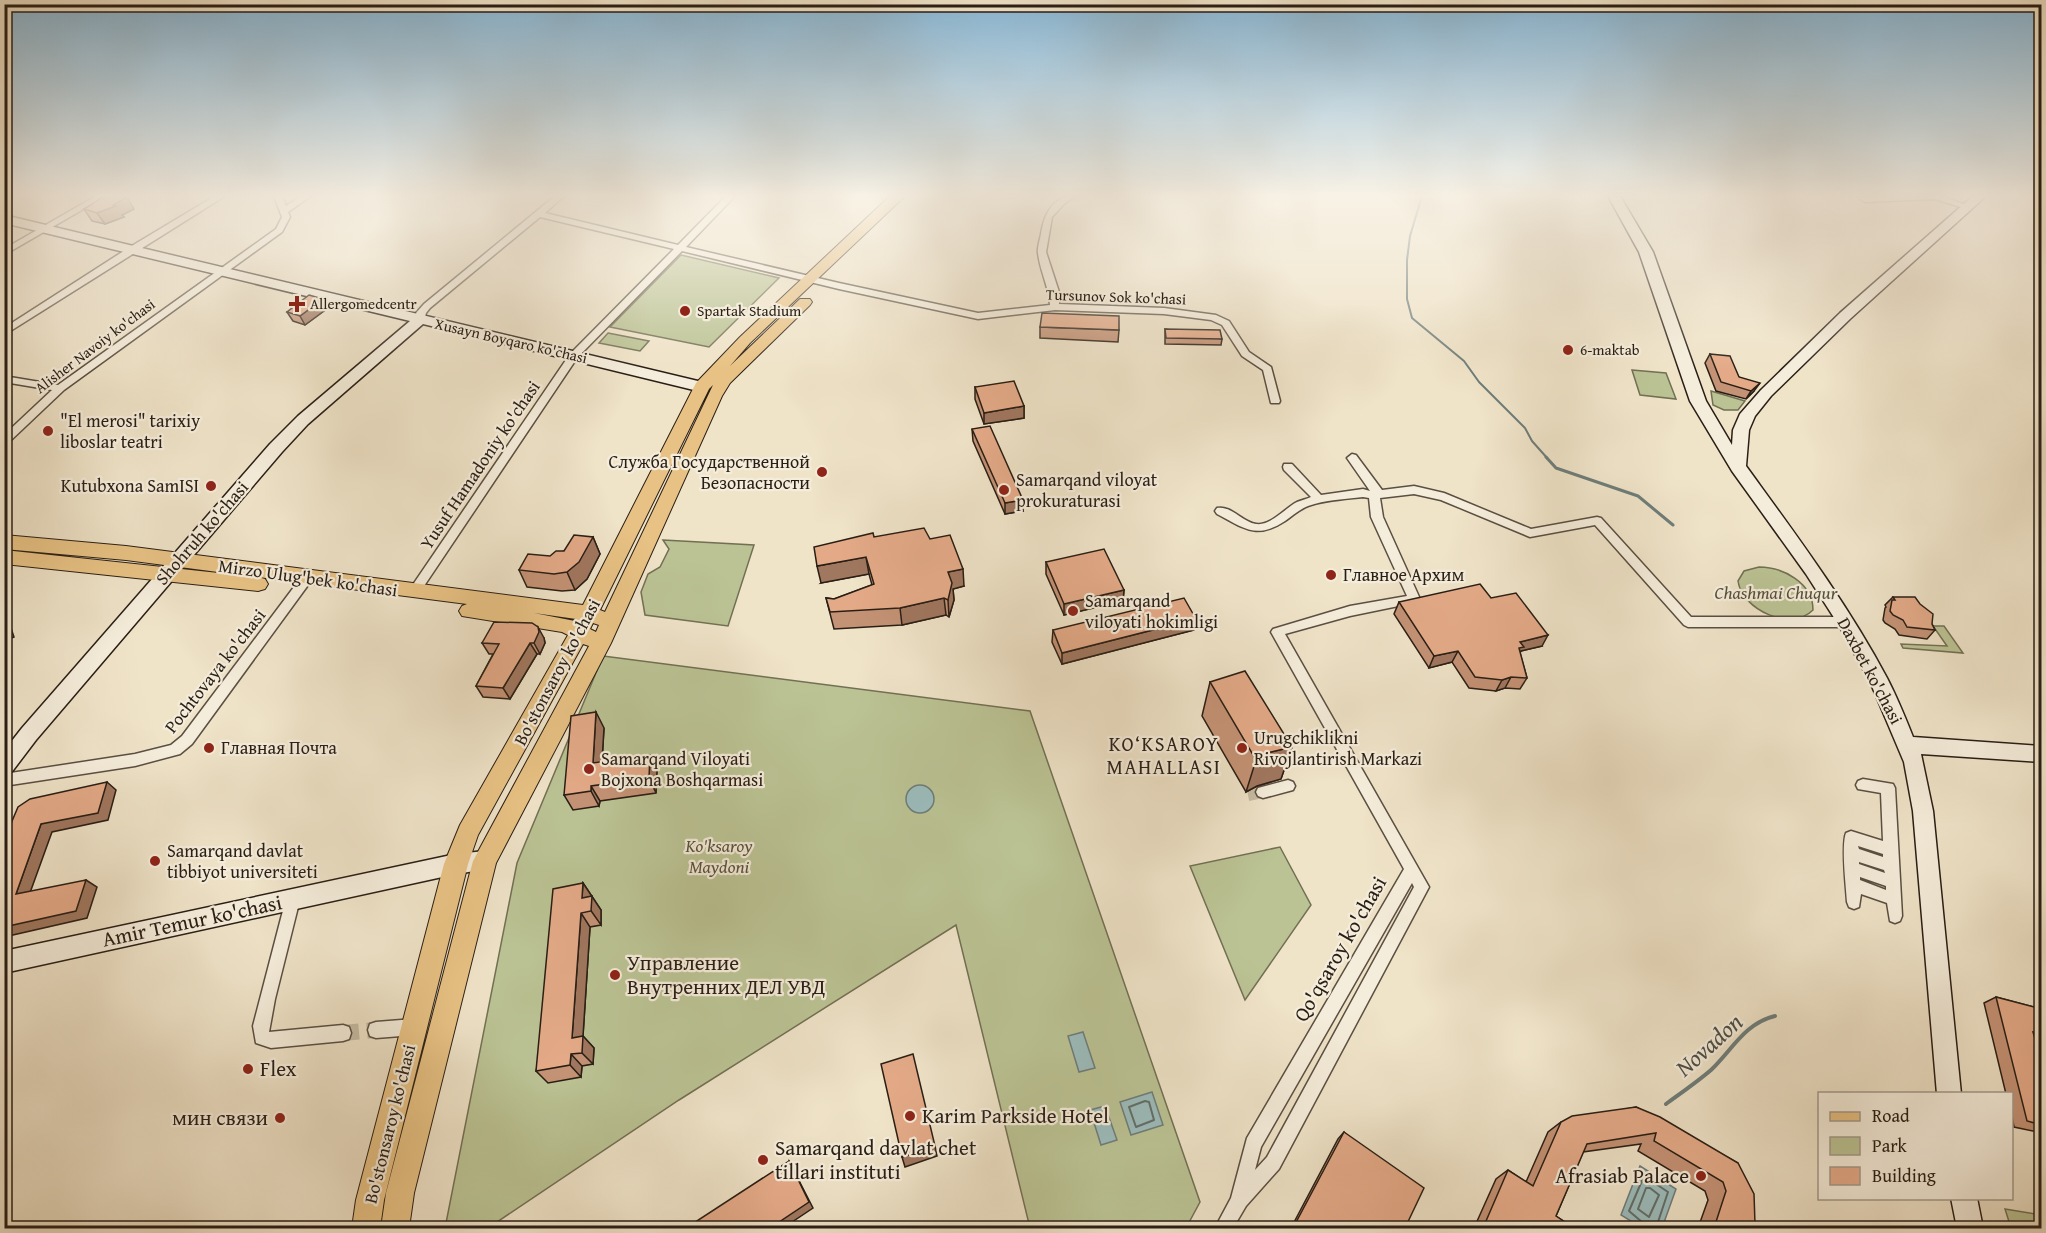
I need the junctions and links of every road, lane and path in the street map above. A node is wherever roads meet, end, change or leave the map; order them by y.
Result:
1 (126, 254) edge
2 (152, 254) edge
3 (246, 254) edge
4 (491, 254) edge
5 (673, 254) edge
6 (706, 254) edge
7 (839, 254) edge
8 (843, 254) edge
9 (1042, 254) edge
10 (1647, 254) edge
11 (1915, 254) edge
12 (223, 270) junction
13 (813, 279) junction
14 (1055, 307) junction
15 (421, 319) junction
16 (4, 332) edge
17 (573, 356) junction
18 (4, 379) edge
19 (702, 387) junction
20 (60, 388) junction
21 (1275, 401) dead end
22 (4, 441) edge
23 (1352, 458) dead end
24 (1288, 467) dead end
25 (1738, 467) junction
26 (1376, 494) junction
27 (1319, 499) junction
28 (1221, 511) dead end
29 (4, 542) edge
30 (4, 557) edge
31 (173, 567) junction
32 (303, 583) junction
33 (414, 592) junction
34 (590, 613) junction
35 (610, 622) junction
36 (1846, 622) junction
37 (579, 633) junction
38 (601, 643) junction
39 (1908, 745) junction
40 (2042, 754) edge
41 (4, 767) edge
42 (4, 780) edge
43 (1863, 785) dead end
44 (1288, 786) dead end
45 (1263, 792) tunnel mouth
46 (1890, 850) junction
47 (1852, 860) junction
48 (485, 861) junction
49 (456, 864) junction
50 (1891, 866) junction
51 (1411, 871) junction
52 (1892, 882) junction
53 (1852, 884) junction
54 (293, 898) junction
55 (1893, 899) junction
56 (1854, 902) dead end
57 (1895, 916) dead end
58 (4, 962) edge
59 (414, 1027) junction
60 (376, 1030) tunnel mouth
61 (343, 1033) tunnel mouth
62 (1949, 1092) edge
63 (1240, 1200) junction
64 (1964, 1200) edge
65 (366, 1228) edge
66 (395, 1228) edge
67 (1224, 1228) edge
68 (1970, 1228) edge

1 - 16 street
2 - 12 main road, Xusayn Boyqaro ko'chasi
3 - 12 street, Alisher Navoiy ko'chasi
4 - 15 street
5 - 17 street, Yusuf Hamadoniy ko'chasi
6 - 13 street, Tursunov Sok ko'chasi
7 - 13 main road, Bo'stonsaroy ko'chasi
8 - 13 main road, Bo'stonsaroy ko'chasi
9 - 14 street
10 - 25 main road, Daxbet ko'chasi
11 - 25 main road
12 - 15 main road, Xusayn Boyqaro ko'chasi
12 - 20 street, Alisher Navoiy ko'chasi
13 - 14 street, Tursunov Sok ko'chasi
13 - 19 main road, Bo'stonsaroy ko'chasi
13 - 35 main road, Bo'stonsaroy ko'chasi
14 - 21 street, Tursunov Sok ko'chasi
15 - 17 main road, Xusayn Boyqaro ko'chasi
15 - 31 main road, Shohruh ko'chasi
17 - 19 main road, Xusayn Boyqaro ko'chasi
17 - 33 street, Yusuf Hamadoniy ko'chasi
18 - 20 street
19 - 34 main road, Bo'stonsaroy ko'chasi
20 - 22 street, Alisher Navoiy ko'chasi
23 - 26 street
24 - 27 street
25 - 36 main road, Daxbet ko'chasi
26 - 27 street
26 - 36 street
26 - 51 street
27 - 28 street
29 - 31 main road, Mirzo Ulug'bek ko'chasi
30 - 31 main road, Mirzo Ulug'bek ko'chasi
31 - 32 main road, Mirzo Ulug'bek ko'chasi
31 - 41 main road, Shohruh ko'chasi
32 - 33 main road, Mirzo Ulug'bek ko'chasi
32 - 37 main road, Mirzo Ulug'bek ko'chasi
32 - 42 street, Pochtovaya ko'chasi
33 - 34 main road, Mirzo Ulug'bek ko'chasi
34 - 35 main road, Mirzo Ulug'bek ko'chasi
34 - 37 main road, Bo'stonsaroy ko'chasi
35 - 38 main road, Bo'stonsaroy ko'chasi
36 - 39 main road, Daxbet ko'chasi
37 - 38 main road, Mirzo Ulug'bek ko'chasi
37 - 49 main road, Bo'stonsaroy ko'chasi
38 - 48 main road, Bo'stonsaroy ko'chasi
39 - 40 main road
39 - 62 main road, Daxbet ko'chasi
43 - 46 street
44 - 45 street
46 - 47 street
46 - 50 street
47 - 50 street
47 - 52 street
47 - 53 street
48 - 49 main road, Amir Temur ko'chasi
48 - 66 main road, Bo'stonsaroy ko'chasi
49 - 54 main road, Amir Temur ko'chasi
49 - 59 main road, Bo'stonsaroy ko'chasi
50 - 52 street
51 - 63 street, Qo'qsaroy ko'chasi
51 - 63 street, Qo'qsaroy ko'chasi
52 - 55 street
53 - 55 street
53 - 56 street
54 - 58 main road, Amir Temur ko'chasi
54 - 61 street
55 - 57 street
59 - 60 street
59 - 65 main road, Bo'stonsaroy ko'chasi
63 - 67 street, Qo'qsaroy ko'chasi
64 - 68 main road

